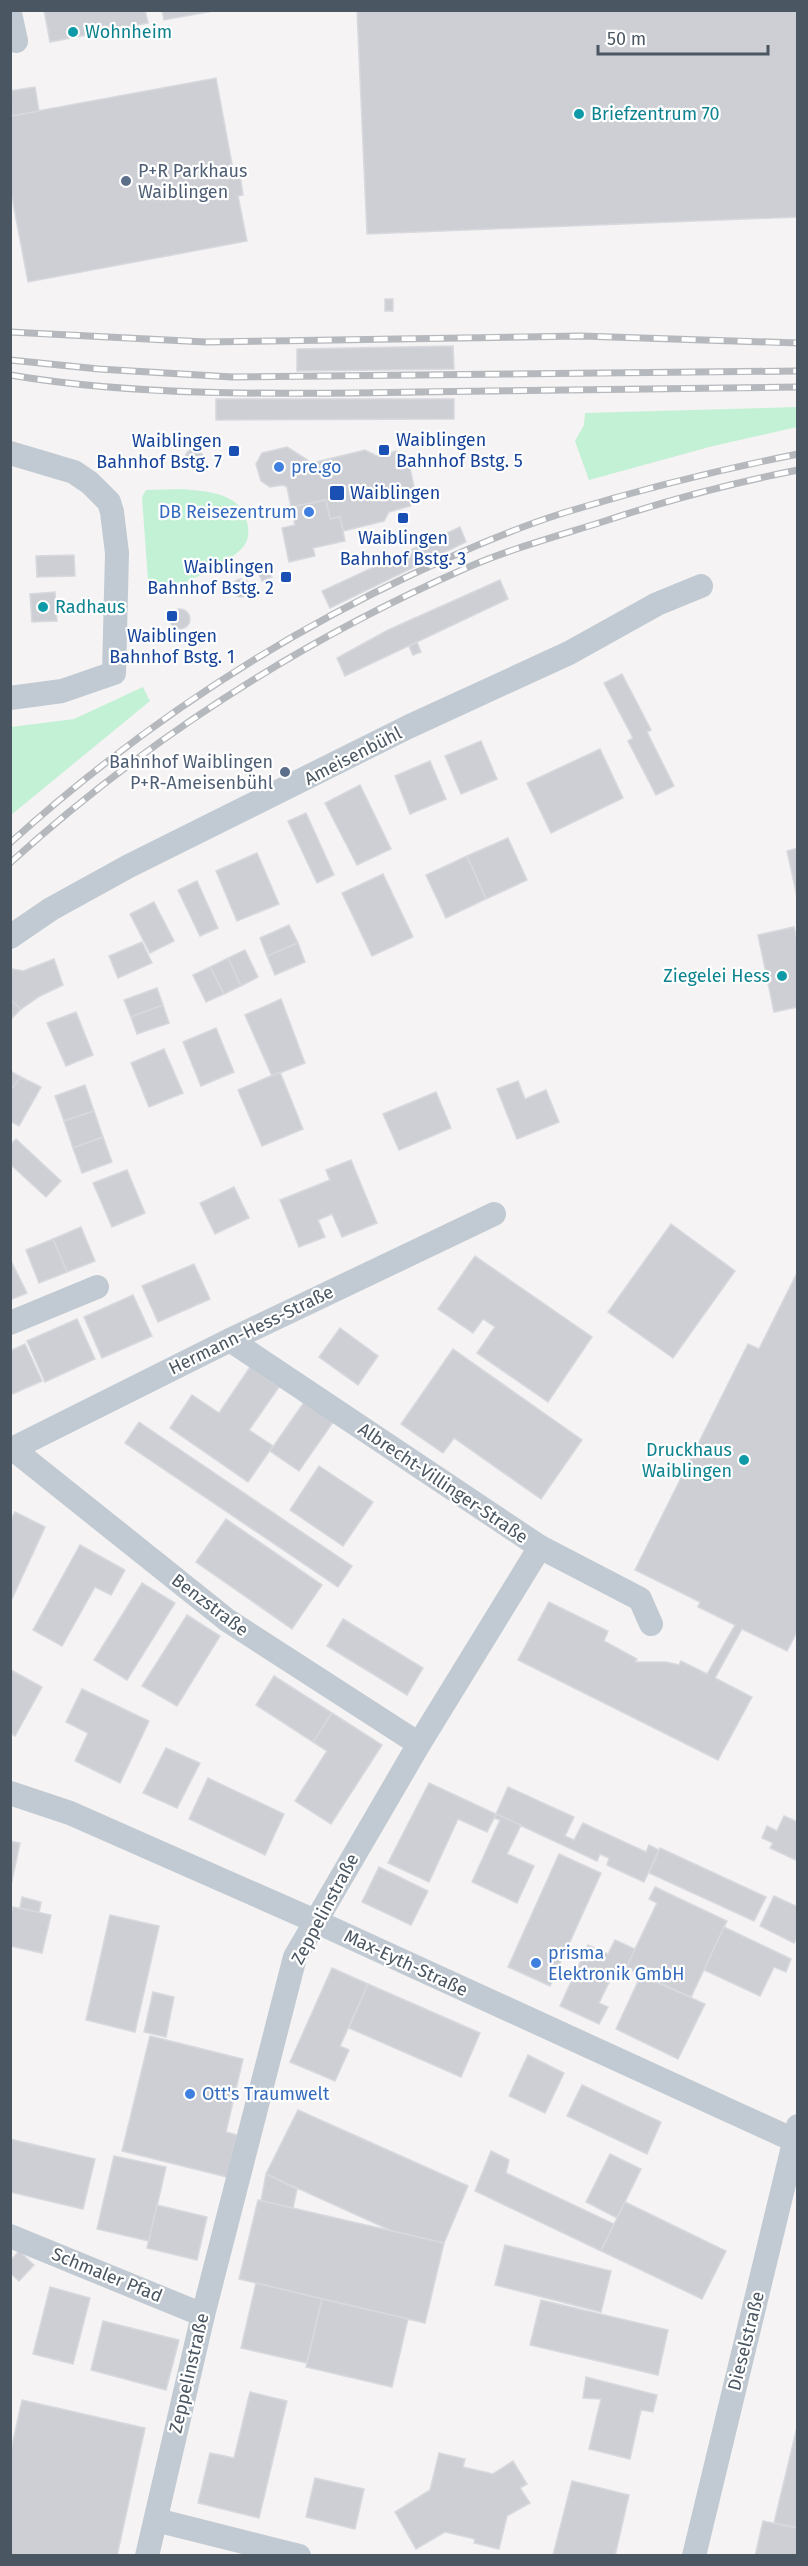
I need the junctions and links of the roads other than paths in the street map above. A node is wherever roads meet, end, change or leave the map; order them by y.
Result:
1 (10, 13) edge
2 (16, 42) dead end
3 (10, 453) edge
4 (701, 586) dead end
5 (10, 698) edge
6 (10, 937) edge
7 (494, 1214) dead end
8 (97, 1287) dead end
9 (10, 1323) edge
10 (230, 1340) junction
11 (12, 1449) edge
12 (540, 1547) junction
13 (651, 1624) dead end
14 (418, 1744) junction
15 (10, 1793) edge
16 (315, 1921) junction
17 (796, 2136) edge
18 (10, 2236) edge
19 (203, 2315) junction
20 (156, 2520) junction
21 (147, 2556) edge
22 (299, 2556) edge
23 (694, 2556) edge

1 - 2 street
3 - 5 street
4 - 6 street, Ameisenbühl
7 - 10 street, Hermann-Hess-Straße
8 - 9 street
10 - 11 street, Hermann-Hess-Straße
10 - 12 street, Albrecht-Villinger-Straße
11 - 14 street, Benzstraße
12 - 13 street, Albrecht-Villinger-Straße
12 - 14 street, Zeppelinstraße
14 - 16 street, Zeppelinstraße
15 - 16 street, Max-Eyth-Straße
16 - 17 street, Max-Eyth-Straße
16 - 19 street, Zeppelinstraße
17 - 23 street, Dieselstraße
18 - 19 street, Schmaler Pfad
19 - 20 street, Zeppelinstraße
20 - 21 street, Zeppelinstraße
20 - 22 street

